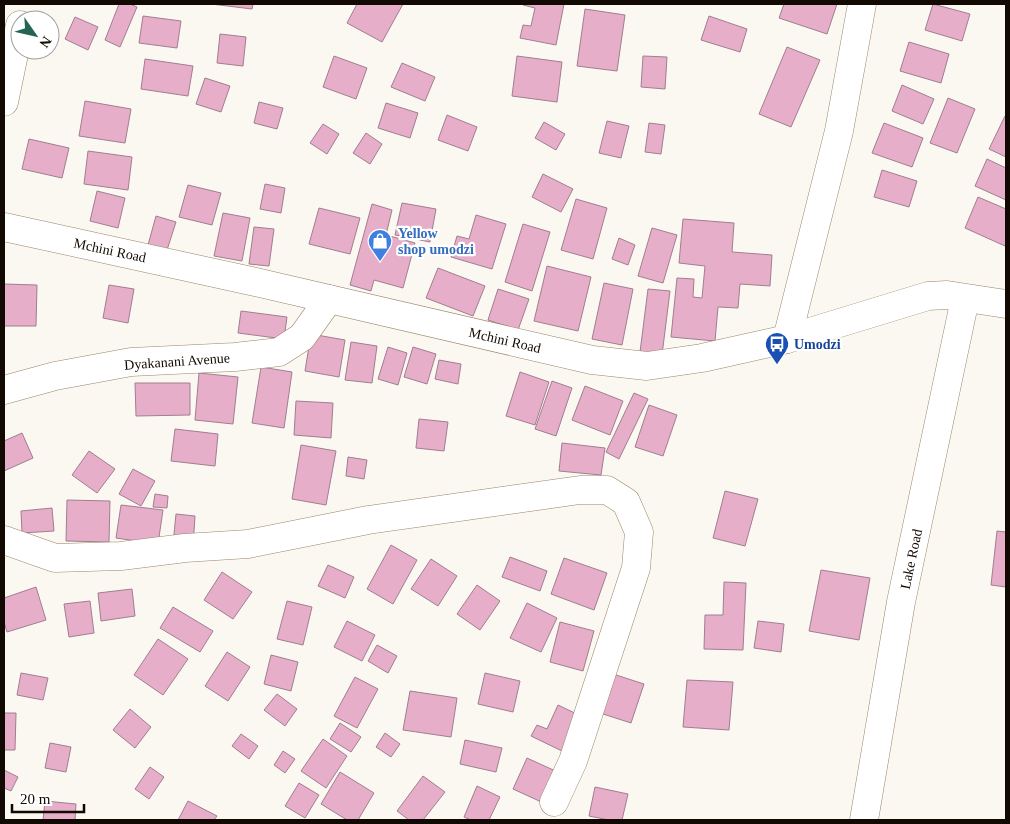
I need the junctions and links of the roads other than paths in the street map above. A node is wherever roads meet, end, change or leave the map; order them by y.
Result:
1 (862, 4) edge
2 (13, 60) edge
3 (4, 102) edge
4 (4, 227) edge
5 (329, 299) junction
6 (965, 299) junction
7 (1006, 304) edge
8 (787, 339) junction
9 (4, 390) edge
10 (4, 540) edge
11 (554, 802) dead end
12 (864, 820) edge

1 - 8 street
2 - 3 street
4 - 5 street, Mchini Road
5 - 8 street, Mchini Road
5 - 9 street, Dyakanani Avenue
6 - 7 street, Mchini Road
6 - 8 street, Mchini Road
6 - 12 street, Lake Road
10 - 11 street

